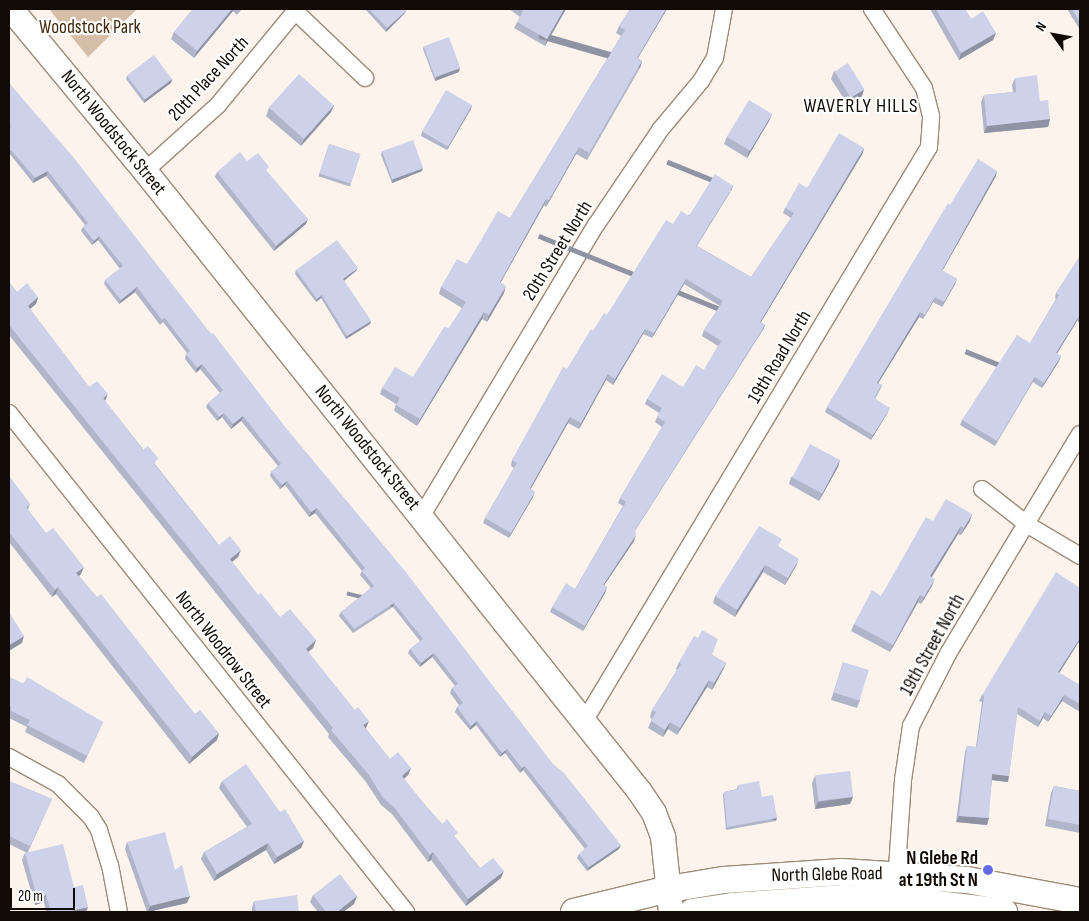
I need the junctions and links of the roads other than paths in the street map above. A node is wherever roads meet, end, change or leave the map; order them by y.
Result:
1 (11, 9) edge
2 (724, 9) edge
3 (872, 9) edge
4 (296, 10) edge
5 (365, 78) dead end
6 (145, 171) junction
7 (9, 414) edge
8 (1080, 434) edge
9 (982, 490) dead end
10 (421, 517) junction
11 (1028, 525) junction
12 (1080, 556) edge
13 (585, 720) junction
14 (9, 757) edge
15 (896, 886) junction
16 (670, 901) edge
17 (1080, 902) edge
18 (119, 912) edge
19 (406, 912) edge
20 (574, 912) edge
21 (692, 912) edge
22 (1004, 912) edge

1 - 6 street, North Woodstock Street
2 - 10 street, 20th Street North
3 - 13 street, 19th Road North
4 - 5 street
4 - 6 street, 20th Place North
6 - 10 street, North Woodstock Street
7 - 19 street, North Woodrow Street
8 - 11 street, 19th Street North
9 - 11 street
10 - 13 street, North Woodstock Street
11 - 12 street
11 - 15 street, 19th Street North
13 - 16 street, North Woodstock Street
14 - 18 street
15 - 16 main road, North Glebe Road
15 - 17 main road, North Glebe Road
15 - 21 main road, North Glebe Road
15 - 22 main road, North Glebe Road
16 - 20 main road, North Glebe Road

